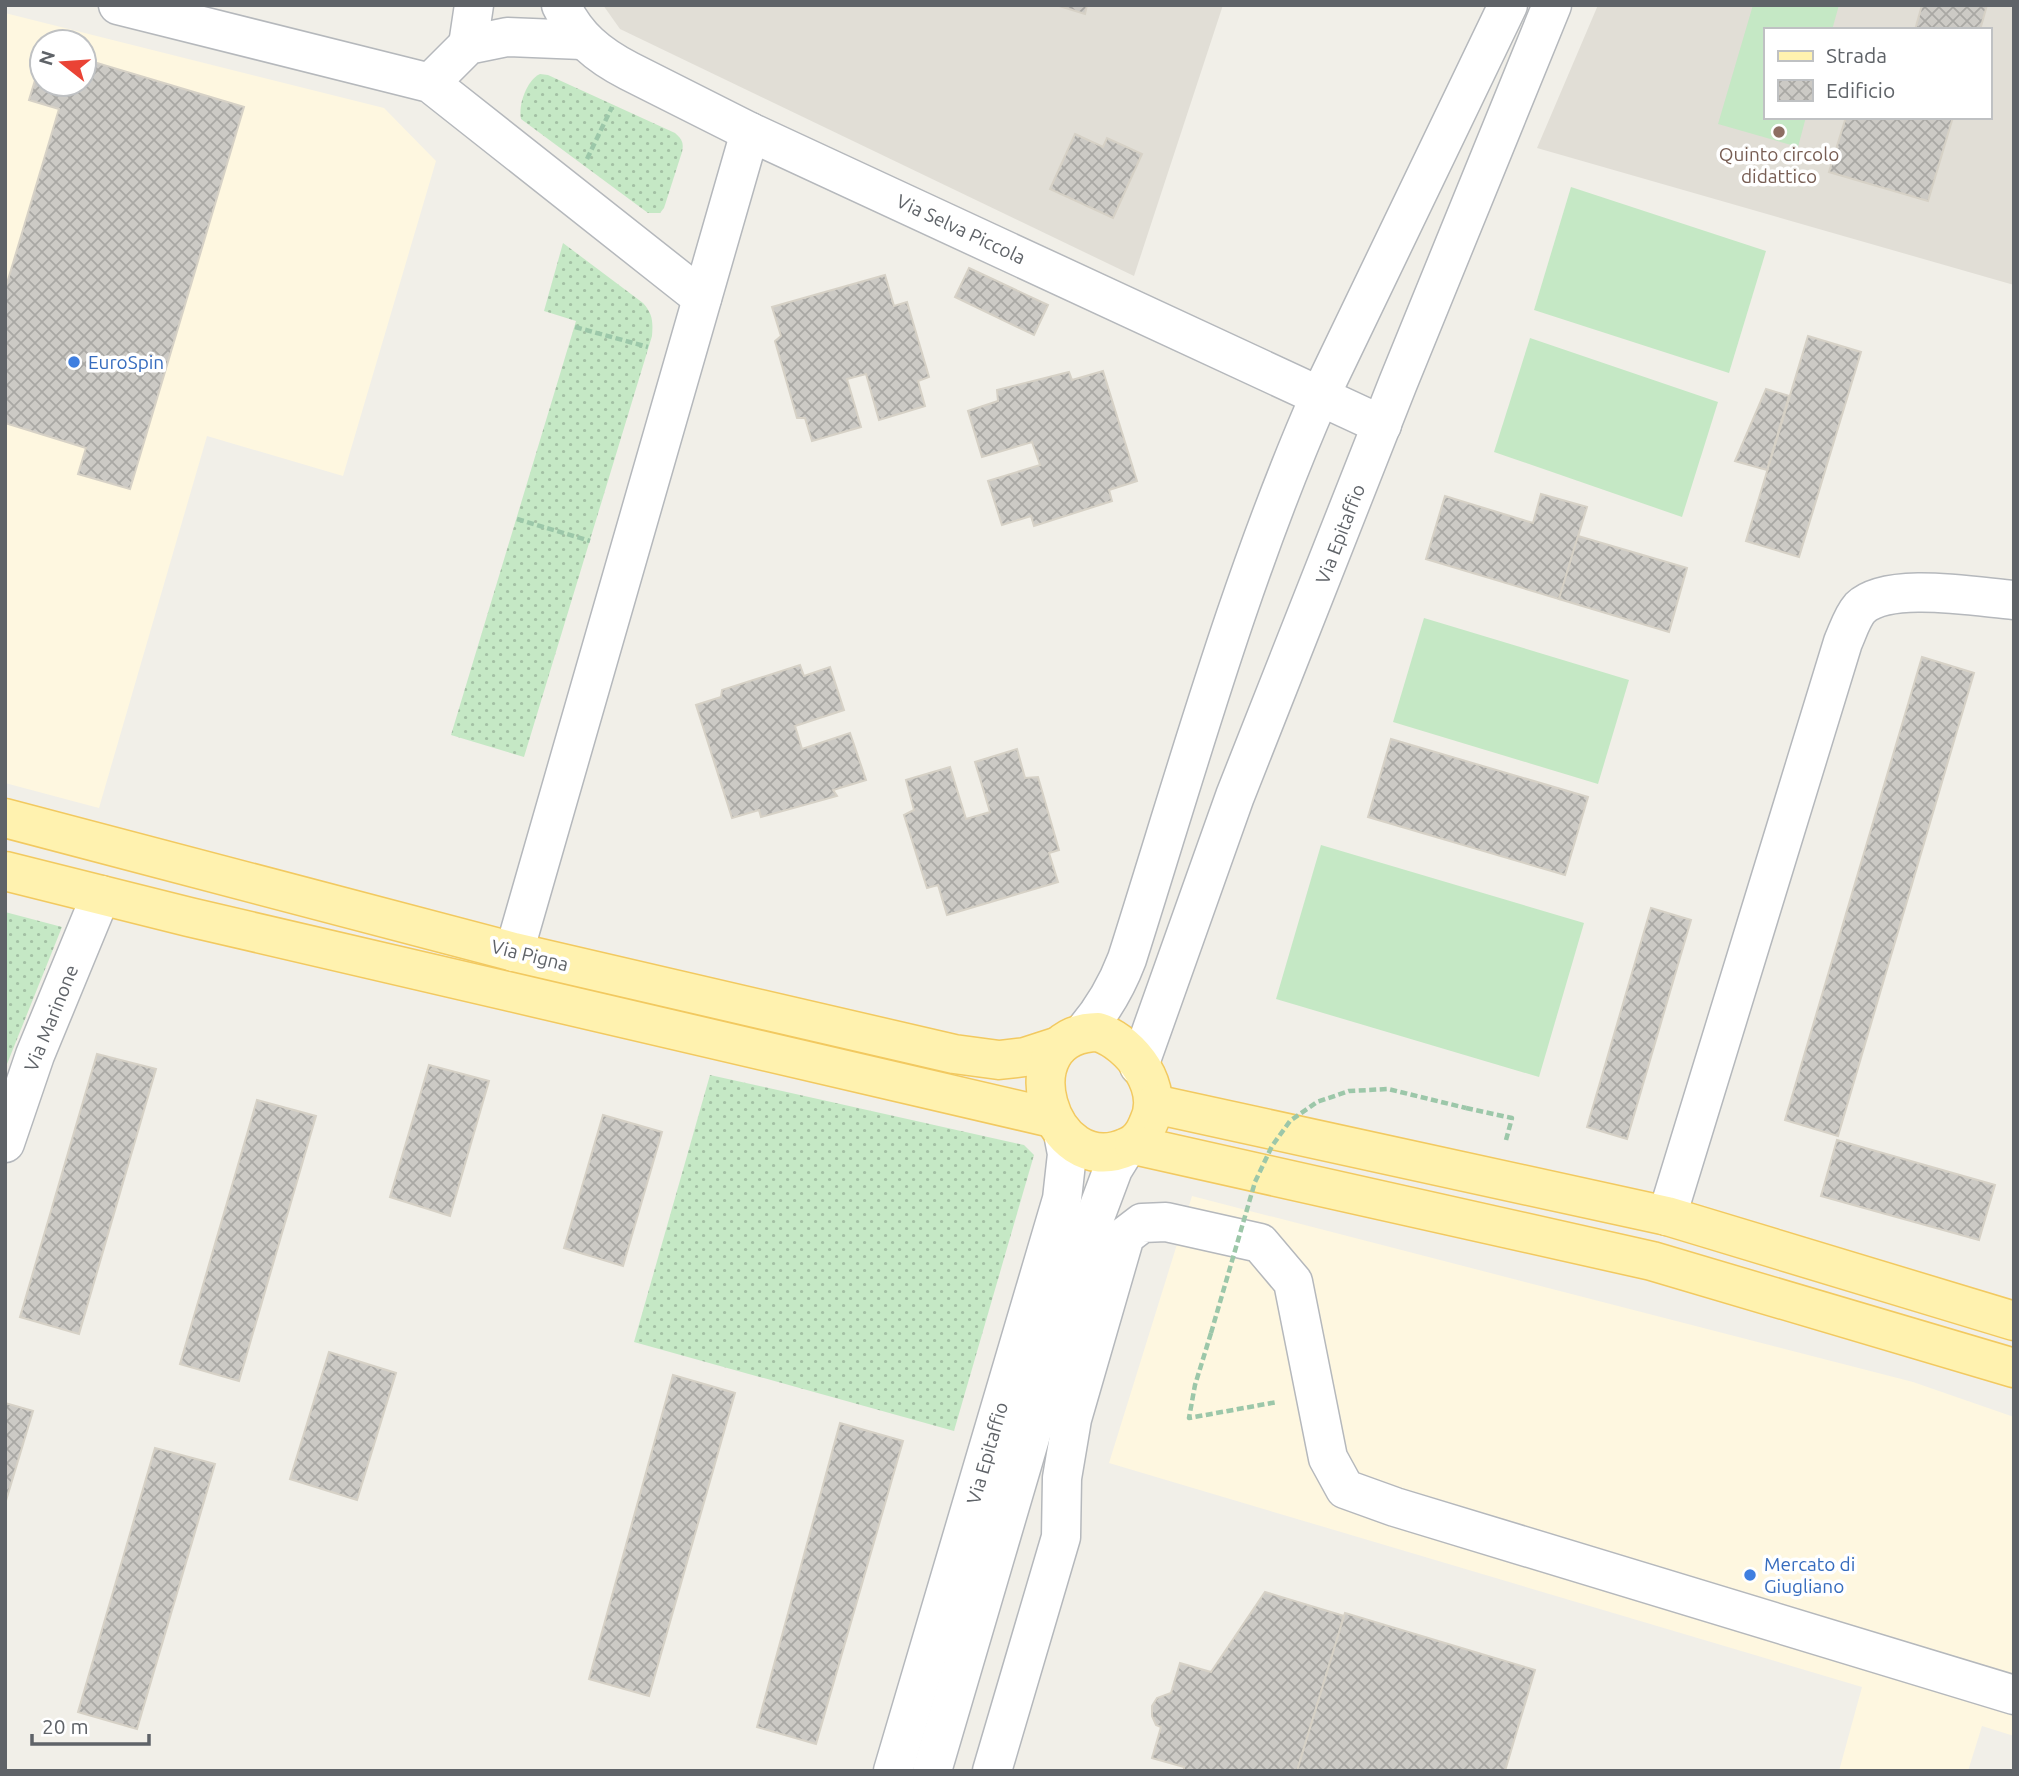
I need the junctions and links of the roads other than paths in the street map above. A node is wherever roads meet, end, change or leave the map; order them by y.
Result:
1 (118, 5) edge
2 (474, 5) edge
3 (561, 5) edge
4 (1508, 5) edge
5 (1552, 5) edge
6 (582, 40) junction
7 (468, 45) junction
8 (430, 83) junction
9 (750, 132) junction
10 (702, 298) junction
11 (1320, 396) junction
12 (1382, 425) junction
13 (2014, 600) edge
14 (5, 818) edge
15 (5, 871) edge
16 (101, 895) junction
17 (514, 952) junction
18 (1071, 1040) junction
19 (1139, 1066) junction
20 (1154, 1104) junction
21 (1058, 1125) junction
22 (5, 1143) edge
23 (1130, 1146) junction
24 (1667, 1216) junction
25 (1083, 1320) junction
26 (2014, 1321) edge
27 (2014, 1368) edge
28 (995, 1558) junction
29 (1050, 1573) junction
30 (2014, 1695) edge
31 (938, 1753) edge
32 (994, 1762) edge
33 (893, 1771) edge

1 - 8 street
2 - 7 street
3 - 6 street, Via Selva Piccola
4 - 11 street, Via Epitaffio
5 - 12 street, Via Epitaffio
6 - 7 street
6 - 9 street, Via Selva Piccola
7 - 8 street
8 - 10 street
9 - 10 street
9 - 11 street, Via Selva Piccola
10 - 17 street
11 - 12 street, Via Selva Piccola
11 - 18 street, Via Epitaffio
12 - 19 street, Via Epitaffio
13 - 24 street
14 - 17 main road, Via Pigna
15 - 16 main road
16 - 21 main road
16 - 22 street, Via Marinone
17 - 18 main road, Via Pigna
18 - 19 main road
18 - 21 main road, Via Epitaffio
19 - 20 main road
20 - 23 main road, Via Epitaffio
20 - 24 main road
21 - 23 main road
21 - 33 street, Via Epitaffio
23 - 25 street, Via Epitaffio
23 - 27 main road
24 - 26 main road
25 - 28 street, Via Epitaffio
25 - 29 street
25 - 30 street
28 - 29 street
28 - 31 street, Via Epitaffio
29 - 32 street
31 - 32 street

